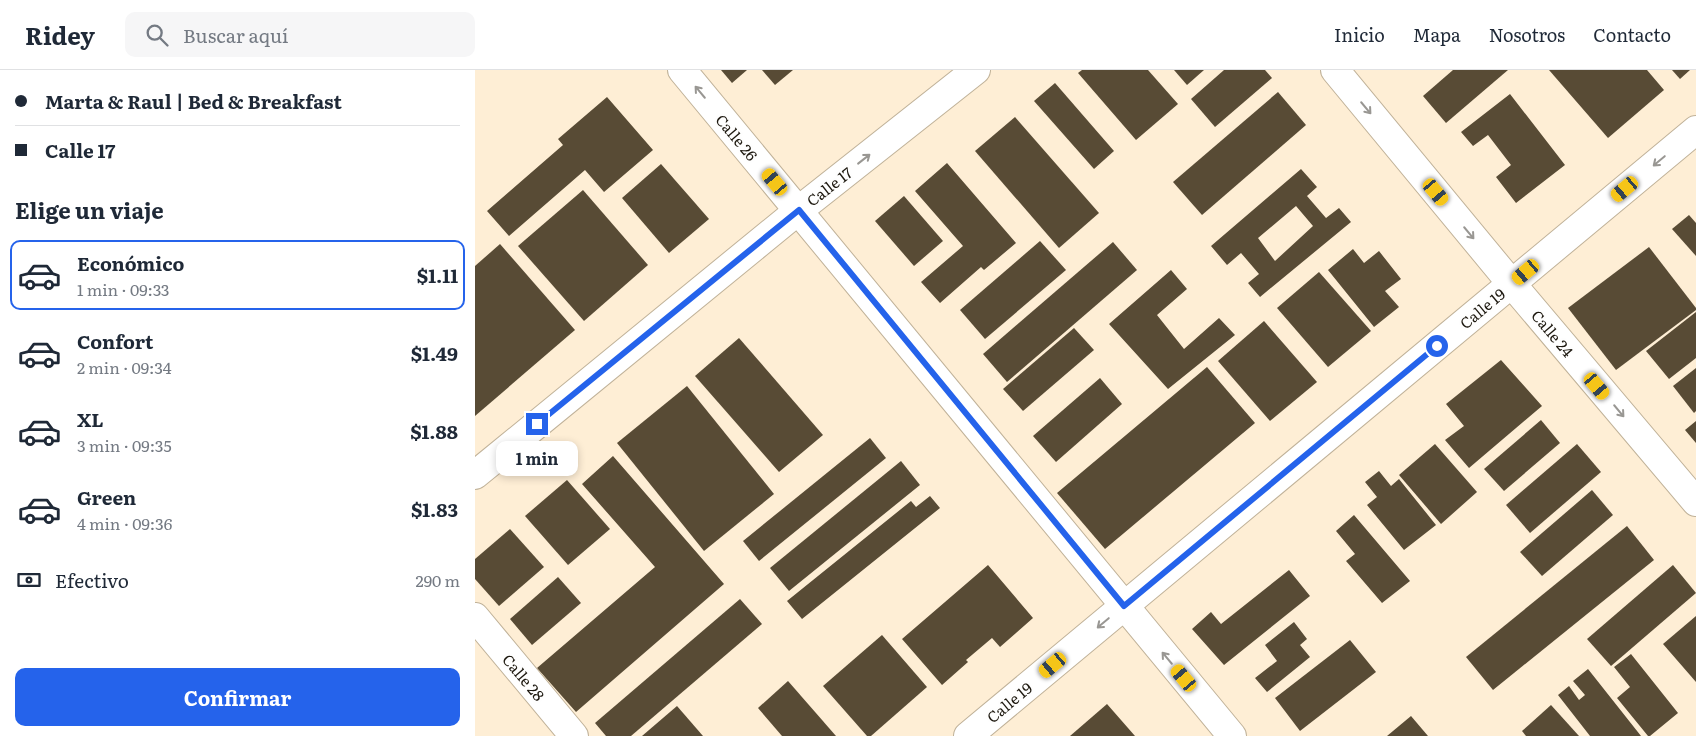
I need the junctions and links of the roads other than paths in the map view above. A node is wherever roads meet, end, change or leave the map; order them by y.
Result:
1 (682, 70) edge
2 (976, 70) edge
3 (1335, 70) edge
4 (1696, 130) edge
5 (799, 210) junction
6 (1511, 283) junction
7 (475, 475) edge
8 (1696, 502) edge
9 (1124, 606) junction
10 (475, 617) edge
11 (573, 736) edge
12 (968, 736) edge
13 (1232, 736) edge

5 -> 1 street, Calle 26
5 -> 2 street, Calle 17
3 -> 6 street, Calle 24
4 -> 6 street, Calle 19
5 - 7 street, Calle 17
5 - 9 street, Calle 26
6 -> 8 street, Calle 24
6 - 9 street, Calle 19
9 -> 12 street, Calle 19
13 -> 9 street, Calle 26
10 - 11 street, Calle 28

